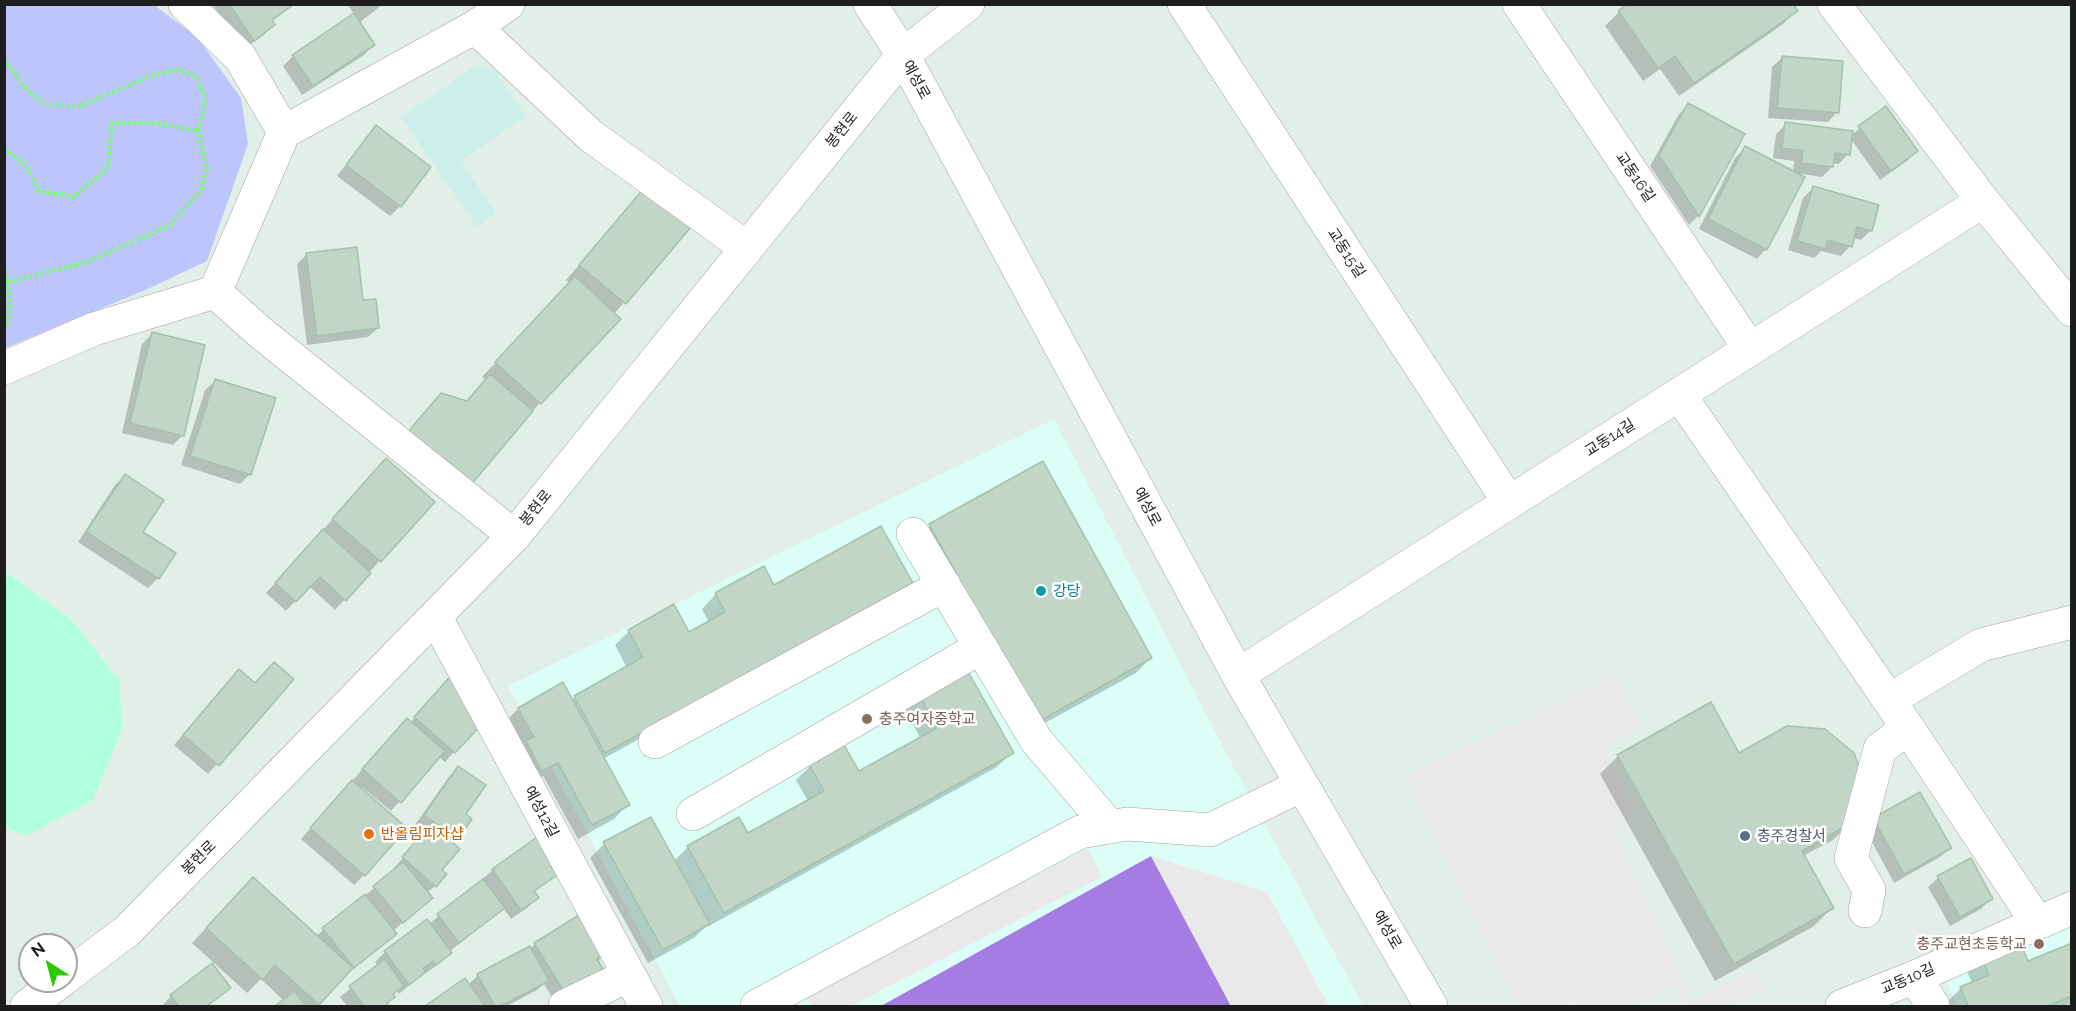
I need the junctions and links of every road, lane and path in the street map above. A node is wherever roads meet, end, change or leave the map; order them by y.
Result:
1 (185, 4) edge
2 (508, 4) edge
3 (870, 4) edge
4 (968, 4) edge
5 (1184, 4) edge
6 (1519, 4) edge
7 (1834, 4) edge
8 (475, 27) junction
9 (903, 55) junction
10 (4, 58) edge
11 (198, 131) junction
12 (284, 132) junction
13 (4, 148) edge
14 (1983, 201) junction
15 (747, 248) junction
16 (4, 270) edge
17 (7, 283) edge
18 (214, 292) junction
19 (2072, 310) edge
20 (4, 332) edge
21 (1750, 349) junction
22 (4, 368) edge
23 (1679, 394) junction
24 (1509, 502) junction
25 (913, 534) dead end
26 (514, 536) junction
27 (944, 585) junction
28 (435, 618) junction
29 (2072, 622) edge
30 (981, 647) junction
31 (1238, 675) junction
32 (1889, 700) junction
33 (1908, 728) junction
34 (655, 742) dead end
35 (1302, 785) junction
36 (693, 814) dead end
37 (1110, 827) junction
38 (2072, 908) edge
39 (1865, 911) dead end
40 (2037, 922) junction
41 (78, 968) edge
42 (629, 975) junction
43 (1915, 977) junction
44 (45, 993) edge
45 (27, 1006) edge
46 (566, 1006) edge
47 (646, 1006) edge
48 (757, 1006) edge
49 (1431, 1006) edge
50 (1842, 1006) edge
51 (1933, 1006) edge

1 - 12 street
2 - 8 street
3 - 9 street, 예성로
4 - 9 street, 봉현로
5 - 24 street, 교동15길
6 - 21 street, 교동16길
7 - 14 street
8 - 12 street
8 - 15 street
9 - 15 street, 봉현로
9 - 31 street, 예성로
10 - 11 path
11 - 13 path
11 - 17 path
12 - 18 street
14 - 19 street
14 - 21 street, 교동14길
15 - 26 street, 봉현로
16 - 17 path
17 - 20 path
18 - 22 street
18 - 26 street
21 - 23 street, 교동14길
23 - 24 street, 교동14길
23 - 32 street
24 - 31 street, 교동14길
25 - 27 street
26 - 28 street, 봉현로
27 - 30 street
27 - 34 street
28 - 41 street, 봉현로
28 - 42 street, 예성12길
29 - 32 street
30 - 36 street
30 - 37 street
31 - 35 street, 예성로
32 - 33 street
33 - 39 street
33 - 40 street
35 - 37 street
35 - 49 street, 예성로
37 - 48 street
38 - 40 street, 교동10길
40 - 43 street, 교동10길
42 - 46 street
42 - 47 street, 예성12길
43 - 50 street, 교동10길
43 - 51 street
44 - 45 street

